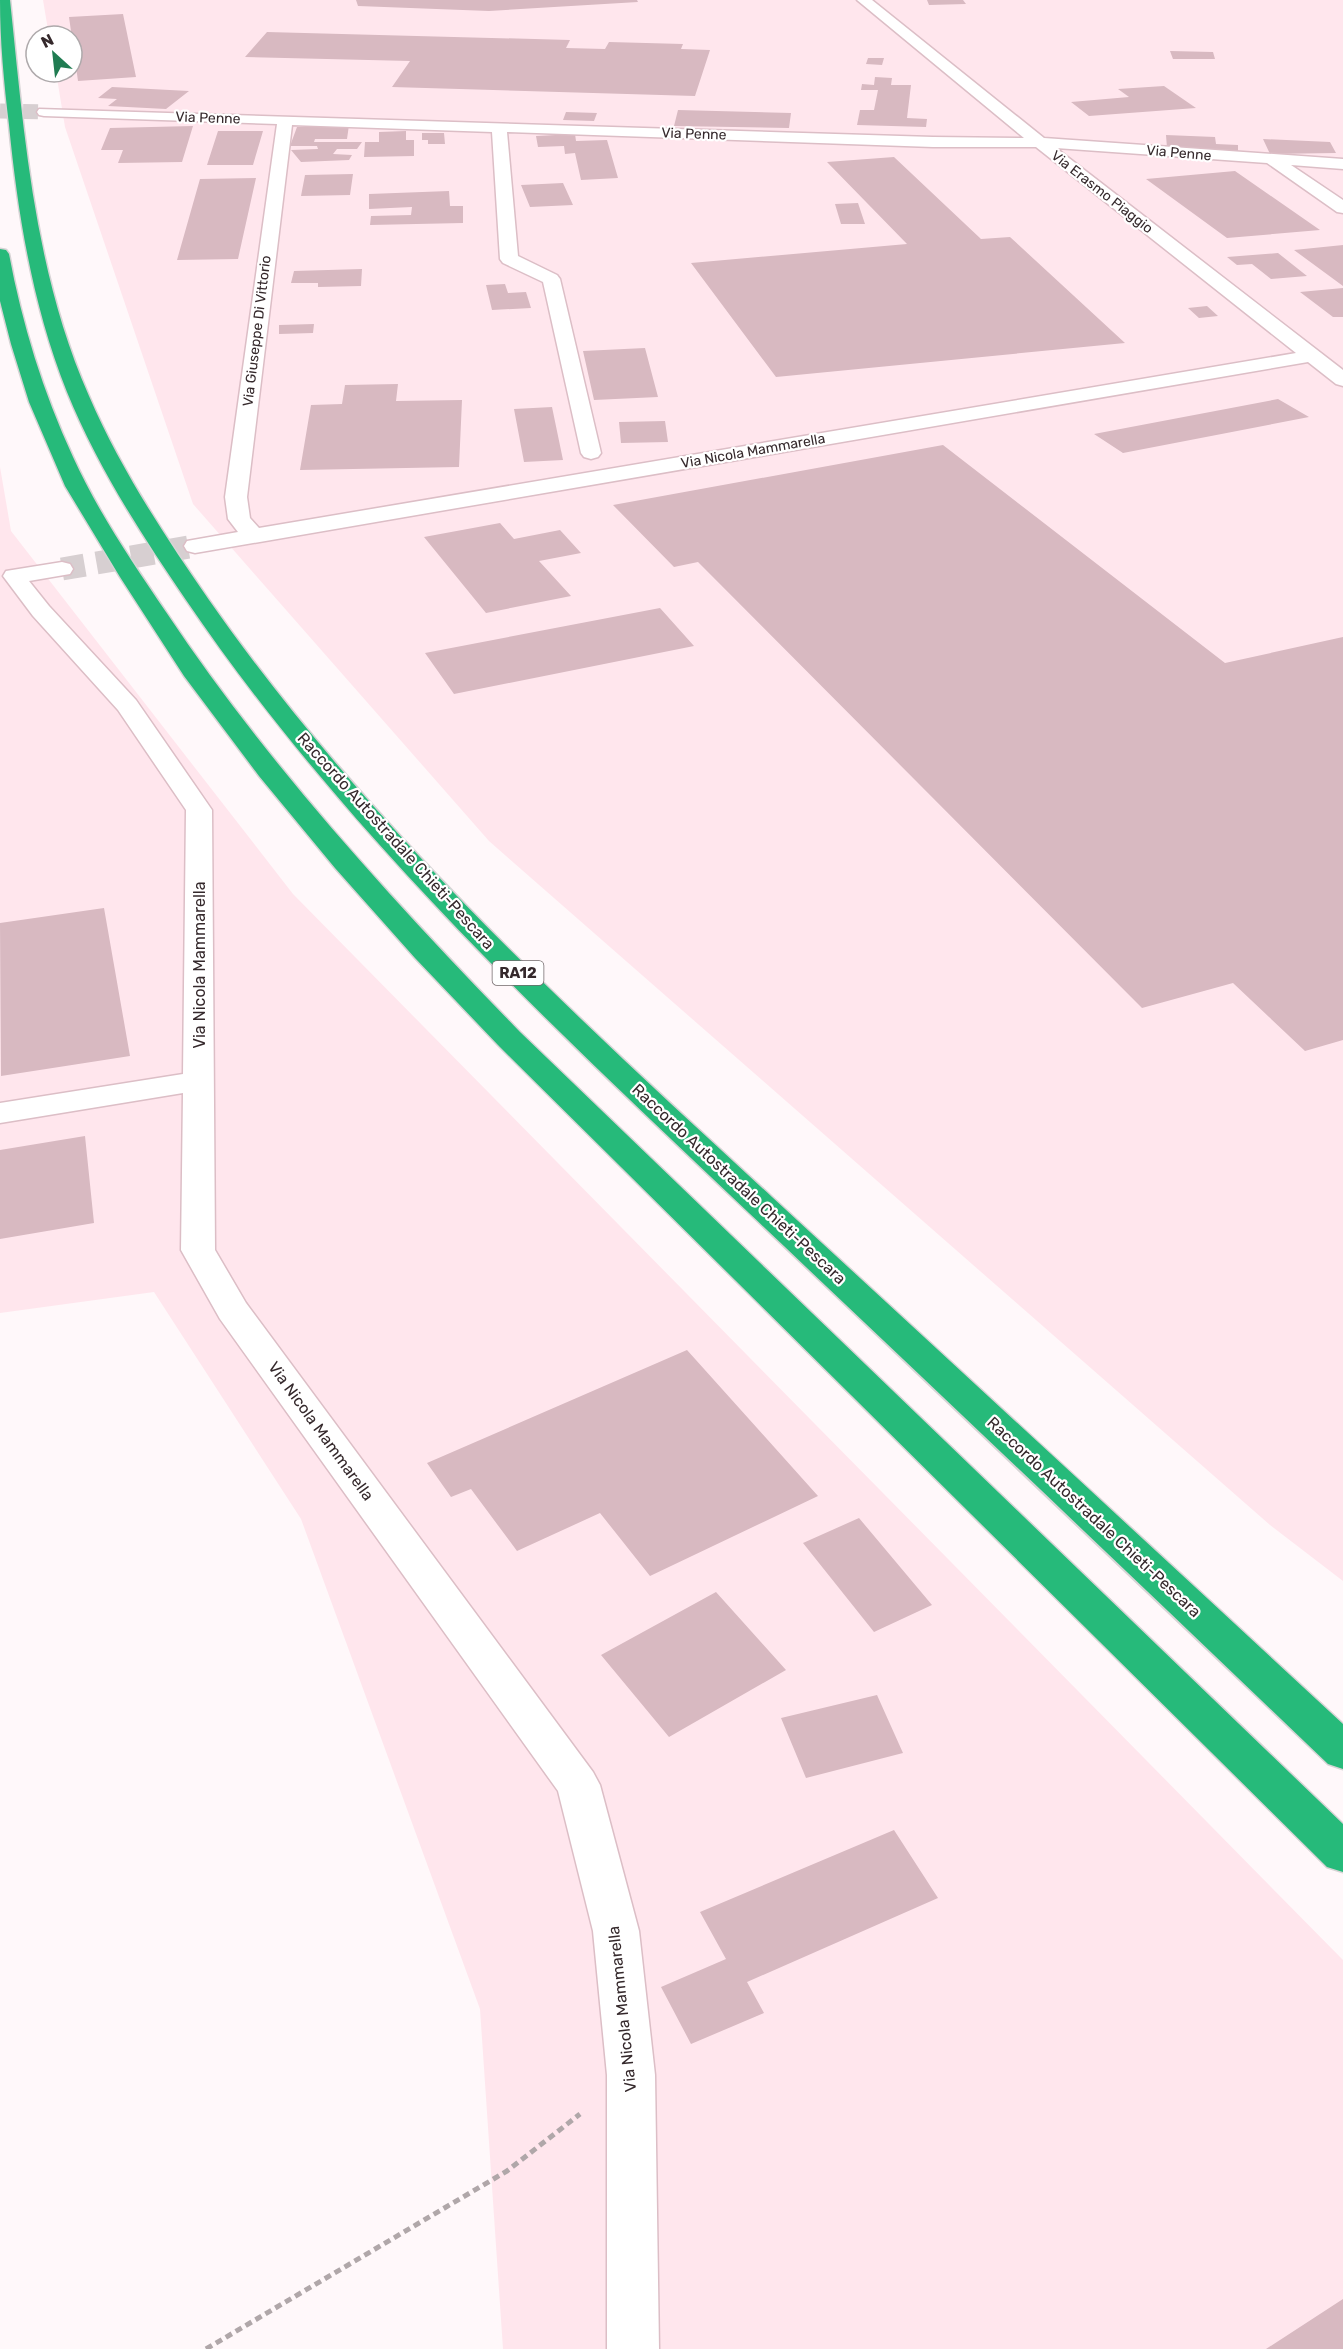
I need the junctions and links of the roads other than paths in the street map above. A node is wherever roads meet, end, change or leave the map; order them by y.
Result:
1 (3, 0) edge
2 (864, 0) edge
3 (44, 112) tunnel mouth
4 (285, 120) junction
5 (499, 128) junction
6 (1040, 143) junction
7 (1272, 160) junction
8 (1343, 164) edge
9 (1343, 208) edge
10 (0, 255) edge
11 (1310, 356) junction
12 (1338, 372) edge
13 (591, 453) dead end
14 (254, 536) junction
15 (195, 546) tunnel mouth
16 (62, 568) tunnel mouth
17 (7, 577) edge
18 (199, 1081) junction
19 (0, 1113) edge
20 (1343, 1751) edge
21 (1343, 1853) edge
22 (633, 2349) edge

1 - 20 highway, Raccordo Autostradale Chieti-Pescara / RA12
2 - 6 street, Via Erasmo Piaggio
3 - 4 street, Via Penne
4 - 5 street, Via Penne
4 - 14 street, Via Giuseppe Di Vittorio
5 - 6 street, Via Penne
5 - 13 street
6 - 7 street, Via Penne
6 - 11 street, Via Erasmo Piaggio
7 - 8 street, Via Penne
7 - 9 street
10 - 21 highway, RA12
11 - 12 street, Via Erasmo Piaggio
11 - 14 street, Via Nicola Mammarella
14 - 15 street, Via Nicola Mammarella
16 - 17 street, Via Nicola Mammarella
17 - 18 street, Via Nicola Mammarella
18 - 19 street
18 - 22 street, Via Nicola Mammarella

